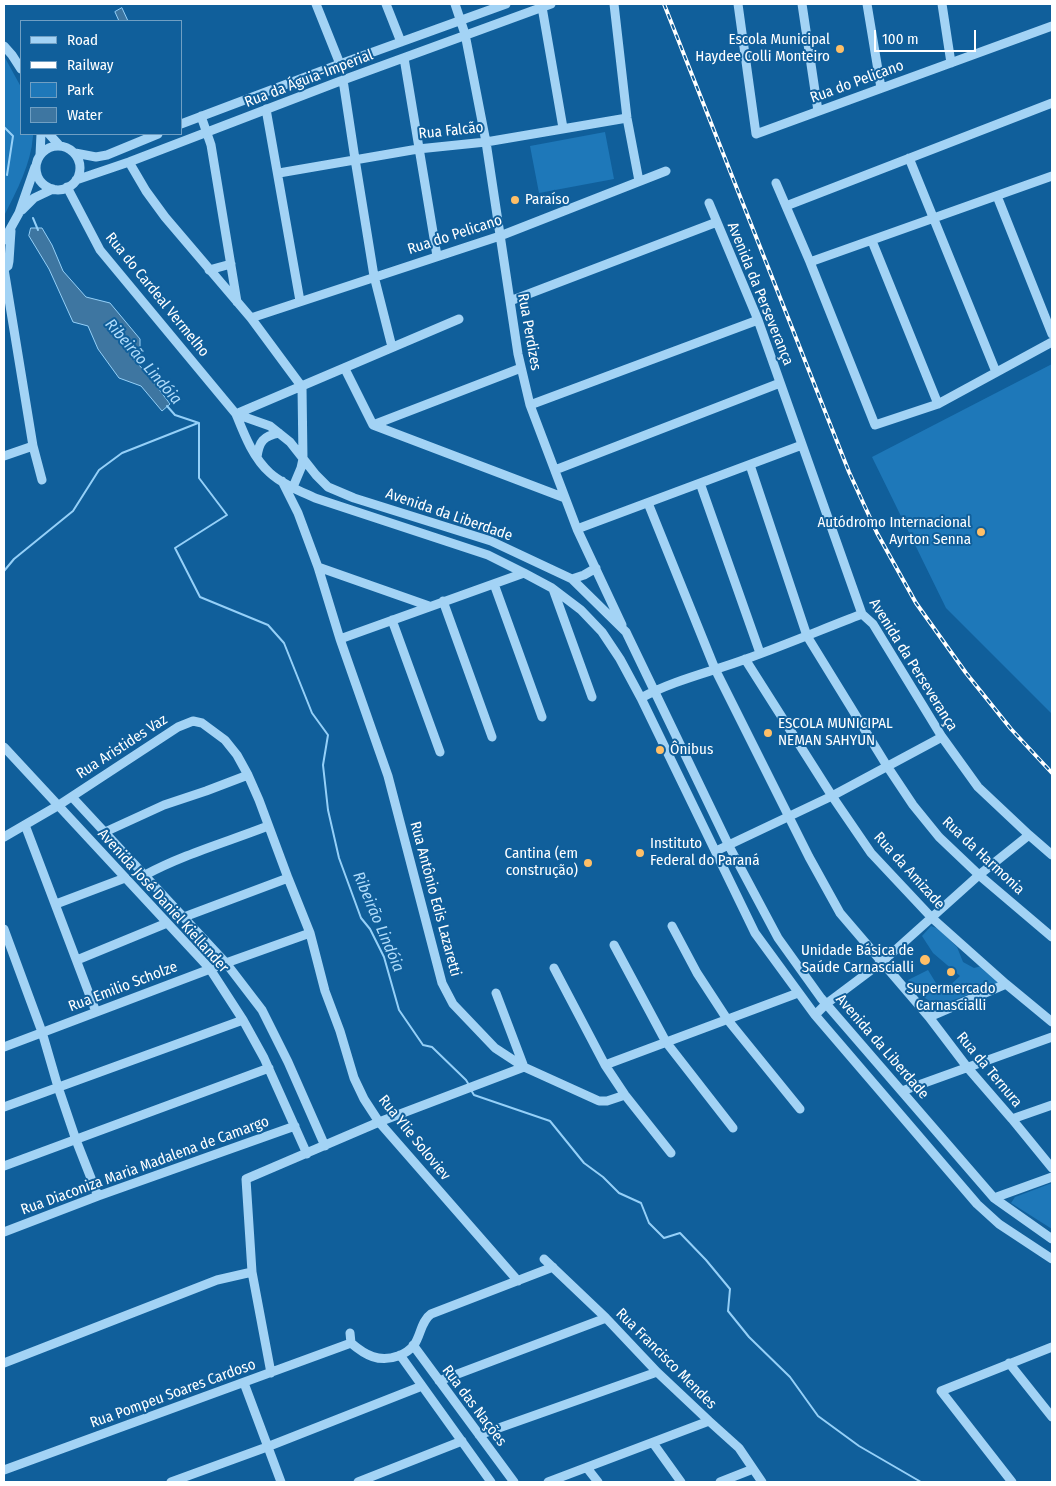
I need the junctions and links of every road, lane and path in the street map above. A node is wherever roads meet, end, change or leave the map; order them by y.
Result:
1 (316, 4) edge
2 (386, 4) edge
3 (454, 4) edge
4 (506, 4) edge
5 (551, 4) edge
6 (614, 4) edge
7 (738, 4) edge
8 (802, 4) edge
9 (867, 4) edge
10 (942, 4) edge
11 (542, 7) junction
12 (460, 20) junction
13 (1052, 26) edge
14 (465, 34) junction
15 (401, 42) junction
16 (4, 46) edge
17 (404, 58) junction
18 (951, 63) junction
19 (340, 64) junction
20 (20, 67) edge
21 (343, 80) junction
22 (881, 88) junction
23 (1052, 104) edge
24 (266, 109) junction
25 (818, 111) junction
26 (201, 116) junction
27 (626, 118) junction
28 (182, 124) edge
29 (563, 128) junction
30 (208, 132) junction
31 (41, 135) edge
32 (50, 135) edge
33 (156, 135) edge
34 (486, 142) junction
35 (60, 146) junction
36 (418, 149) junction
37 (75, 153) junction
38 (40, 155) junction
39 (909, 158) junction
40 (354, 160) junction
41 (129, 162) junction
42 (36, 164) junction
43 (666, 171) dead end
44 (279, 173) junction
45 (1052, 176) edge
46 (76, 180) junction
47 (639, 181) junction
48 (776, 183) dead end
49 (67, 187) junction
50 (53, 189) junction
51 (997, 196) junction
52 (709, 203) dead end
53 (786, 206) junction
54 (19, 214) junction
55 (934, 218) junction
56 (717, 222) junction
57 (11, 227) junction
58 (500, 236) junction
59 (4, 240) edge
60 (872, 241) junction
61 (437, 256) junction
62 (810, 262) junction
63 (5, 263) edge
64 (231, 264) junction
65 (209, 270) junction
66 (374, 276) junction
67 (300, 301) junction
68 (510, 301) junction
69 (237, 302) junction
70 (251, 318) junction
71 (459, 320) dead end
72 (758, 320) junction
73 (1052, 334) edge
74 (1052, 342) edge
75 (392, 348) junction
76 (521, 368) junction
77 (345, 369) junction
78 (996, 372) junction
79 (780, 383) junction
80 (302, 387) junction
81 (938, 404) junction
82 (530, 405) junction
83 (236, 414) junction
84 (373, 425) junction
85 (279, 433) junction
86 (33, 446) junction
87 (802, 446) junction
88 (4, 456) edge
89 (257, 457) junction
90 (303, 459) junction
91 (750, 465) junction
92 (555, 470) junction
93 (42, 480) dead end
94 (282, 481) junction
95 (700, 483) junction
96 (293, 487) junction
97 (315, 498) junction
98 (565, 498) junction
99 (648, 502) junction
100 (298, 513) junction
101 (577, 529) junction
102 (318, 567) junction
103 (596, 568) junction
104 (524, 573) junction
105 (572, 579) junction
106 (494, 584) junction
107 (552, 588) junction
108 (444, 602) junction
109 (429, 606) junction
110 (862, 614) junction
111 (392, 620) junction
112 (626, 632) junction
113 (807, 636) junction
114 (340, 638) junction
115 (760, 653) junction
116 (745, 659) junction
117 (716, 669) junction
118 (654, 691) junction
119 (592, 697) dead end
120 (641, 698) junction
121 (542, 717) dead end
122 (492, 737) dead end
123 (942, 737) junction
124 (4, 747) edge
125 (440, 752) dead end
126 (888, 766) junction
127 (248, 775) junction
128 (832, 796) junction
129 (72, 797) junction
130 (59, 805) junction
131 (788, 815) junction
132 (24, 825) junction
133 (268, 826) junction
134 (105, 832) junction
135 (1029, 835) junction
136 (4, 837) edge
137 (729, 846) junction
138 (716, 852) junction
139 (1052, 854) edge
140 (979, 875) junction
141 (145, 876) junction
142 (125, 878) junction
143 (288, 878) junction
144 (56, 904) junction
145 (184, 917) junction
146 (932, 918) junction
147 (167, 923) junction
148 (672, 926) dead end
149 (4, 930) edge
150 (310, 933) junction
151 (1052, 937) edge
152 (614, 945) dead end
153 (77, 960) junction
154 (882, 962) junction
155 (226, 963) junction
156 (554, 968) dead end
157 (210, 969) junction
158 (1006, 984) junction
159 (798, 993) junction
160 (496, 994) dead end
161 (826, 1004) junction
162 (96, 1012) junction
163 (815, 1015) junction
164 (930, 1018) junction
165 (243, 1020) junction
166 (727, 1020) junction
167 (1052, 1022) edge
168 (42, 1032) junction
169 (1052, 1037) edge
170 (666, 1042) junction
171 (4, 1047) edge
172 (605, 1064) junction
173 (524, 1067) junction
174 (967, 1067) junction
175 (269, 1068) junction
176 (58, 1087) junction
177 (902, 1091) junction
178 (625, 1095) junction
179 (1052, 1105) edge
180 (4, 1107) edge
181 (800, 1109) dead end
182 (1012, 1119) junction
183 (379, 1122) junction
184 (295, 1126) junction
185 (733, 1128) dead end
186 (76, 1140) junction
187 (325, 1146) junction
188 (671, 1153) dead end
189 (307, 1154) junction
190 (4, 1166) edge
191 (1052, 1168) edge
192 (1052, 1177) edge
193 (98, 1196) junction
194 (994, 1198) junction
195 (4, 1232) edge
196 (1052, 1239) edge
197 (544, 1258) dead end
198 (1052, 1259) edge
199 (553, 1267) junction
200 (252, 1272) junction
201 (518, 1281) junction
202 (606, 1318) junction
203 (350, 1333) dead end
204 (351, 1343) junction
205 (413, 1345) junction
206 (1052, 1347) edge
207 (400, 1355) junction
208 (4, 1362) edge
209 (1009, 1363) junction
210 (427, 1365) junction
211 (657, 1372) junction
212 (272, 1373) junction
213 (414, 1374) junction
214 (439, 1381) junction
215 (244, 1383) junction
216 (422, 1386) junction
217 (1052, 1417) edge
218 (709, 1422) junction
219 (479, 1435) junction
220 (462, 1441) junction
221 (653, 1443) junction
222 (267, 1447) junction
223 (587, 1468) junction
224 (753, 1469) junction
225 (4, 1470) edge
226 (171, 1482) edge
227 (281, 1482) edge
228 (358, 1482) edge
229 (491, 1482) edge
230 (514, 1482) edge
231 (548, 1482) edge
232 (598, 1482) edge
233 (681, 1482) edge
234 (720, 1482) edge
235 (762, 1482) edge
236 (1012, 1482) edge

1 - 19 street
2 - 15 street
3 - 12 street, Rua Perdizes
4 - 12 street, Rua da Águia-Imperial
5 - 11 street, Rua da Águia-Imperial
6 - 27 street
7 - 25 street, Rua do Pelicano
8 - 25 street
9 - 22 street
10 - 18 street
11 - 14 street, Rua da Águia-Imperial
11 - 29 street
12 - 14 street, Rua Perdizes
12 - 15 street, Rua da Águia-Imperial
13 - 18 street, Rua do Pelicano
14 - 17 street, Rua da Águia-Imperial
14 - 34 street, Rua Perdizes
15 - 19 street, Rua da Águia-Imperial
16 - 20 street
17 - 21 street, Rua da Águia-Imperial
17 - 36 street
18 - 22 street, Rua do Pelicano
19 - 26 street, Rua da Águia-Imperial
21 - 24 street, Rua da Águia-Imperial
21 - 40 street
22 - 25 street, Rua do Pelicano
23 - 39 street
24 - 30 street, Rua da Águia-Imperial
24 - 44 street
26 - 28 street, Rua da Águia-Imperial
26 - 30 street
27 - 29 street, Rua Falcão
27 - 47 street
29 - 34 street, Rua Falcão
30 - 41 street, Rua da Águia-Imperial
30 - 64 street
31 - 38 street
32 - 35 street
33 - 37 street
34 - 36 street, Rua Falcão
34 - 58 street, Rua Perdizes
35 - 37 street
35 - 38 street
36 - 40 street, Rua Falcão
36 - 61 street
37 - 46 street
38 - 42 street
39 - 53 street
39 - 55 street
40 - 44 street, Rua Falcão
40 - 66 street
41 - 46 street, Rua da Águia-Imperial
41 - 65 street
42 - 50 street
42 - 54 street
43 - 47 street, Rua do Pelicano
44 - 67 street
45 - 51 street
46 - 49 street
47 - 58 street, Rua do Pelicano
48 - 53 street
49 - 50 street
49 - 83 street, Rua do Cardeal Vermelho
50 - 54 street
51 - 55 street
51 - 73 street
52 - 56 street, Avenida da Perseverança
53 - 62 street
54 - 57 street
55 - 60 street
55 - 78 street
56 - 68 street
56 - 72 street, Avenida da Perseverança
57 - 59 street
57 - 63 street
58 - 61 street, Rua do Pelicano
58 - 68 street, Rua Perdizes
60 - 62 street
60 - 81 street
61 - 66 street, Rua do Pelicano
62 - 81 street
63 - 86 street
64 - 65 street
64 - 69 street
65 - 69 street
66 - 67 street, Rua do Pelicano
66 - 75 street
67 - 70 street, Rua do Pelicano
68 - 76 street, Rua Perdizes
69 - 70 street
70 - 80 street
71 - 75 street
72 - 79 street, Avenida da Perseverança
72 - 82 street
74 - 78 street
75 - 77 street
76 - 82 street, Rua Perdizes
76 - 84 street
77 - 80 street
77 - 84 street
78 - 81 street
79 - 87 street, Avenida da Perseverança
79 - 92 street
80 - 83 street
80 - 90 street
82 - 92 street, Rua Perdizes
83 - 85 street, Avenida da Liberdade
83 - 89 street
84 - 98 street
85 - 89 street
85 - 90 street, Avenida da Liberdade
86 - 88 street
86 - 93 street
87 - 91 street
87 - 110 street, Avenida da Perseverança
89 - 94 street
90 - 96 street
90 - 105 street, Avenida da Liberdade
91 - 95 street
91 - 113 street, Rua da Harmonia
92 - 98 street, Rua Perdizes
94 - 96 street
94 - 100 street
95 - 99 street
95 - 115 street
96 - 97 street, Avenida da Liberdade
96 - 100 street
97 - 100 street
97 - 104 street, Avenida da Liberdade
98 - 101 street, Rua Perdizes
99 - 101 street
99 - 117 street, Rua da Ternura
100 - 102 street, Rua Antônio Edis Lazaretti
101 - 103 street, Rua Perdizes
102 - 109 street
102 - 114 street, Rua Antônio Edis Lazaretti
103 - 105 street
103 - 112 street, Rua Perdizes
104 - 106 street
104 - 107 street, Avenida da Liberdade
105 - 112 street, Avenida da Liberdade
106 - 108 street
106 - 121 street
107 - 119 street
107 - 120 street, Avenida da Liberdade
108 - 109 street
108 - 122 street
109 - 111 street
110 - 113 street
110 - 123 street, Avenida da Perseverança
111 - 114 street
111 - 125 street
112 - 118 street, Avenida da Liberdade
113 - 115 street
113 - 126 street, Rua da Harmonia
114 - 173 street, Rua Antônio Edis Lazaretti
115 - 116 street
116 - 117 street
116 - 128 street, Rua da Amizade
117 - 118 street
117 - 131 street, Rua da Ternura
118 - 120 street
118 - 137 street, Avenida da Liberdade
120 - 138 street, Avenida da Liberdade
123 - 126 street
123 - 135 street, Avenida da Perseverança
124 - 130 street, Avenida José Daniel Kiellander
126 - 128 street
126 - 140 street, Rua da Harmonia
127 - 129 street, Rua Aristides Vaz
127 - 133 street, Rua Aristides Vaz
127 - 134 street
128 - 131 street
128 - 146 street, Rua da Amizade
129 - 130 street, Rua Aristides Vaz
129 - 134 street, Avenida José Daniel Kiellander
130 - 132 street, Rua Aristides Vaz
130 - 142 street, Avenida José Daniel Kiellander
131 - 137 street
131 - 154 street, Rua da Ternura
132 - 136 street, Rua Aristides Vaz
132 - 144 street
133 - 141 street
133 - 143 street, Rua Aristides Vaz
134 - 141 street, Avenida José Daniel Kiellander
135 - 139 street, Avenida da Perseverança
135 - 140 street
137 - 138 street
137 - 161 street, Avenida da Liberdade
138 - 159 street, Avenida da Liberdade
140 - 146 street
140 - 151 street, Rua da Harmonia
141 - 145 street, Avenida José Daniel Kiellander
142 - 144 street
142 - 147 street, Avenida José Daniel Kiellander
143 - 145 street
143 - 150 street, Rua Ylie Soloviev
144 - 153 street
145 - 155 street, Avenida José Daniel Kiellander
146 - 154 street
146 - 158 street, Rua da Amizade
147 - 153 street
147 - 157 street, Avenida José Daniel Kiellander
148 - 166 street
149 - 168 street
150 - 155 street, Rua Emilio Scholze
150 - 183 street, Rua Ylie Soloviev
152 - 170 street
153 - 162 street
154 - 161 street
154 - 164 street, Rua da Ternura
155 - 157 street, Rua Emilio Scholze
155 - 187 street, Avenida José Daniel Kiellander
156 - 172 street
157 - 162 street, Rua Emilio Scholze
157 - 165 street, Avenida José Daniel Kiellander
158 - 164 street
158 - 167 street, Rua da Amizade
159 - 163 street, Avenida da Liberdade
159 - 166 street
160 - 173 street
161 - 163 street
161 - 177 street, Avenida da Liberdade
162 - 168 street, Rua Emilio Scholze
163 - 198 street, Avenida da Liberdade
164 - 174 street, Rua da Ternura
165 - 175 street, Avenida José Daniel Kiellander
165 - 176 street
166 - 170 street
166 - 181 street
168 - 171 street, Rua Emilio Scholze
168 - 176 street
169 - 174 street
170 - 172 street
170 - 185 street
172 - 178 street
173 - 178 street, Rua Antônio Edis Lazaretti
173 - 183 street
174 - 177 street
174 - 182 street, Rua da Ternura
175 - 184 street, Avenida José Daniel Kiellander
175 - 186 street
176 - 180 street
176 - 186 street
177 - 194 street, Avenida da Liberdade
178 - 188 street
179 - 182 street
182 - 191 street, Rua da Ternura
183 - 187 street
183 - 201 street, Rua Ylie Soloviev
184 - 189 street, Avenida José Daniel Kiellander
184 - 193 street, Rua Diaconiza Maria Madalena de Camargo
186 - 190 street
186 - 193 street
187 - 189 street
189 - 200 street
192 - 194 street
193 - 195 street, Rua Diaconiza Maria Madalena de Camargo
194 - 196 street, Avenida da Liberdade
197 - 199 street, Rua Francisco Mendes
199 - 201 street
199 - 202 street, Rua Francisco Mendes
200 - 208 street
200 - 212 street
201 - 205 street
202 - 211 street, Rua Francisco Mendes
202 - 214 street
203 - 204 street
204 - 207 street
204 - 212 street, Rua Pompeu Soares Cardoso
205 - 207 street
205 - 210 street, Rua das Nações
206 - 209 street
207 - 213 street, Rua das Nações
209 - 217 street
209 - 236 street
210 - 213 street
210 - 214 street, Rua das Nações
211 - 218 street, Rua Francisco Mendes
211 - 219 street
212 - 215 street, Rua Pompeu Soares Cardoso
213 - 216 street, Rua das Nações
214 - 219 street, Rua das Nações
215 - 222 street
215 - 225 street, Rua Pompeu Soares Cardoso
216 - 220 street, Rua das Nações
216 - 222 street
218 - 221 street
218 - 224 street, Rua Francisco Mendes
219 - 230 street, Rua das Nações
220 - 228 street
220 - 229 street, Rua das Nações
221 - 223 street
221 - 233 street
222 - 226 street
222 - 227 street
223 - 231 street
223 - 232 street
224 - 234 street
224 - 235 street, Rua Francisco Mendes

